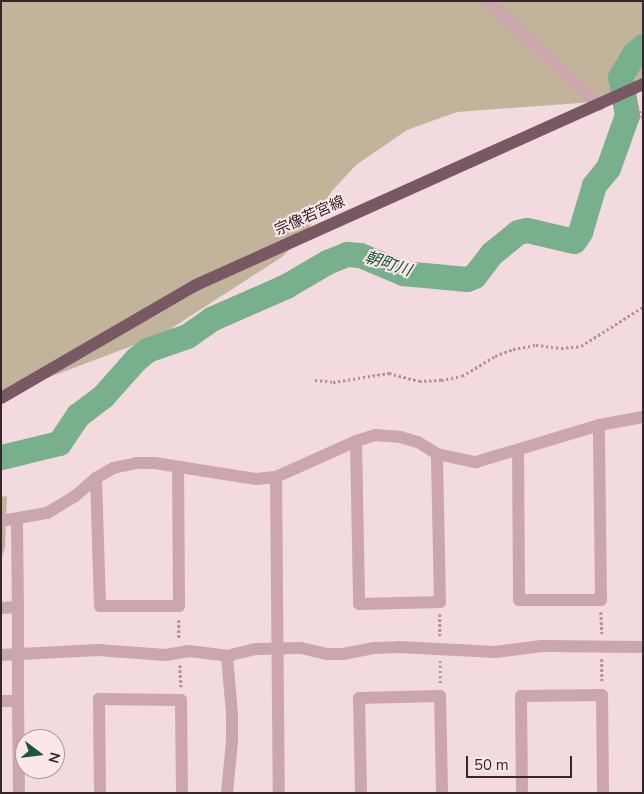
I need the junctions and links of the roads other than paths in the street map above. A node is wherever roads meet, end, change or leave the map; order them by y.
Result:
1 (488, 1) edge
2 (643, 84) edge
3 (599, 105) junction
4 (1, 398) edge
5 (643, 417) edge
6 (598, 425) junction
7 (356, 440) junction
8 (518, 450) junction
9 (437, 454) junction
10 (178, 467) junction
11 (96, 478) junction
12 (276, 478) junction
13 (17, 519) junction
14 (1, 521) edge
15 (18, 607) junction
16 (1, 608) edge
17 (643, 647) edge
18 (278, 650) junction
19 (18, 654) junction
20 (1, 655) edge
21 (227, 656) junction
22 (18, 701) junction
23 (1, 702) edge
24 (20, 793) edge
25 (100, 793) edge
26 (182, 793) edge
27 (227, 793) edge
28 (279, 793) edge
29 (361, 793) edge
30 (442, 793) edge
31 (522, 793) edge
32 (603, 793) edge

1 - 3 street
2 - 3 main road, 宗像若宮線
3 - 4 main road, 宗像若宮線
5 - 6 street
6 - 8 street
6 - 8 street
7 - 9 street
7 - 9 street
7 - 12 street
8 - 9 street
10 - 11 street
10 - 11 street
10 - 12 street
11 - 13 street
12 - 18 street
13 - 14 street
13 - 15 street
15 - 16 street
15 - 19 street
17 - 18 street
18 - 21 street
18 - 28 street
19 - 20 street
19 - 21 street
19 - 22 street
21 - 27 street
22 - 23 street
22 - 24 street
25 - 26 street
29 - 30 street
31 - 32 street

